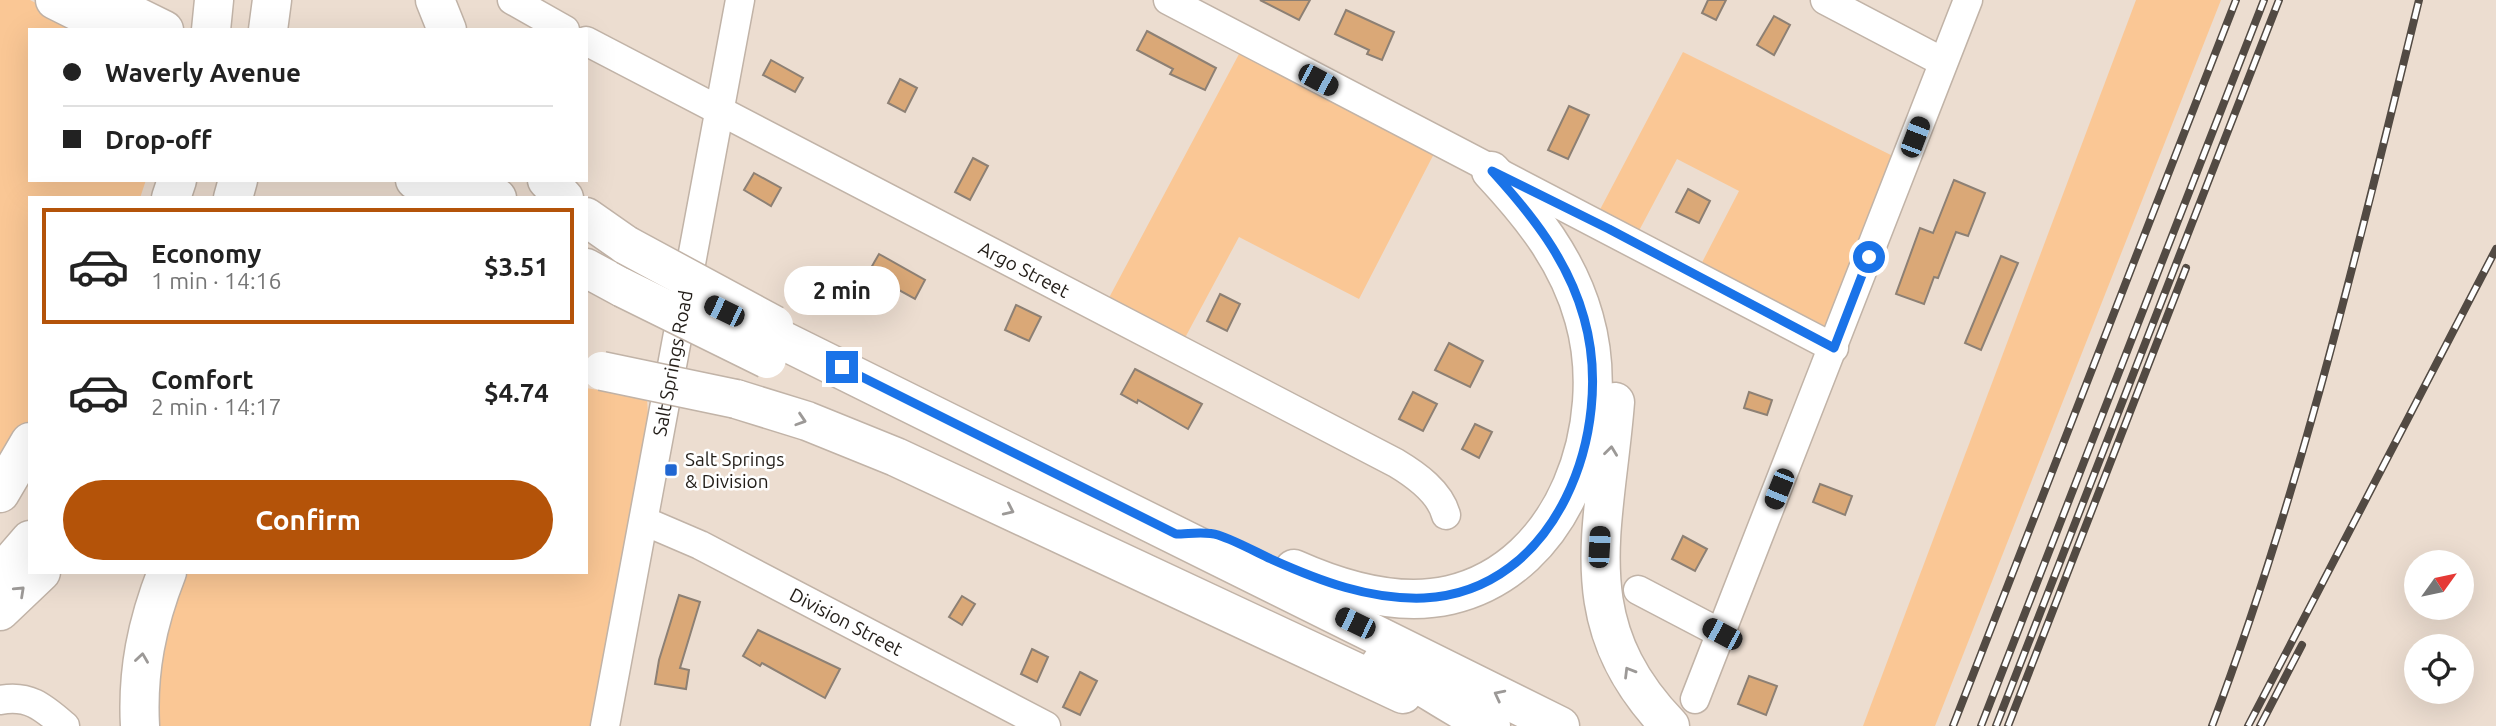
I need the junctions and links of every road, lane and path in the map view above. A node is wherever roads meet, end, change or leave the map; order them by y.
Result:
1 (55, 0) edge
2 (191, 0) edge
3 (214, 0) edge
4 (272, 0) edge
5 (435, 0) edge
6 (512, 0) edge
7 (740, 0) edge
8 (1168, 0) edge
9 (1825, 0) edge
10 (1968, 0) edge
11 (110, 11) edge
12 (157, 28) edge
13 (190, 28) edge
14 (211, 28) edge
15 (268, 28) edge
16 (446, 28) edge
17 (561, 28) edge
18 (588, 42) edge
19 (1943, 62) junction
20 (720, 108) junction
21 (1492, 171) junction
22 (419, 182) edge
23 (467, 182) edge
24 (549, 182) edge
25 (445, 196) edge
26 (493, 196) edge
27 (562, 196) edge
28 (1549, 200) junction
29 (588, 219) edge
30 (588, 244) edge
31 (625, 265) junction
32 (588, 268) edge
33 (772, 340) junction
34 (1834, 348) junction
35 (591, 369) edge
36 (28, 445) edge
37 (28, 460) edge
38 (0, 493) edge
39 (1446, 515) dead end
40 (644, 522) junction
41 (1176, 534) junction
42 (28, 542) edge
43 (39, 574) edge
44 (166, 574) edge
45 (0, 575) edge
46 (1638, 590) dead end
47 (0, 611) edge
48 (1722, 634) junction
49 (0, 700) edge
50 (1449, 706) junction
51 (1682, 713) edge
52 (61, 722) edge
53 (140, 726) edge
54 (605, 726) edge
55 (1046, 726) edge
56 (1491, 726) edge
57 (1560, 726) edge

1 - 11 highway
2 - 13 highway
3 - 14 highway
4 - 15 highway
5 - 16 highway
6 - 17 street
7 - 20 street, Salt Springs Road
8 - 21 street
9 - 19 street
10 - 19 street
11 - 12 highway
18 - 20 street, Argo Street
19 - 34 street
20 - 39 street, Argo Street
20 - 40 street, Salt Springs Road
21 - 28 street
21 - 41 highway
22 - 25 highway
23 - 26 highway
24 - 27 highway
28 - 34 street
51 -> 28 highway
29 - 31 highway
30 - 31 highway
31 - 32 highway
31 - 33 highway, bridge
33 - 41 highway
33 - 50 highway
34 - 48 street
35 -> 50 highway, bridge
36 - 38 highway
37 - 38 highway
40 - 54 street, Salt Springs Road
40 - 55 street, Division Street
57 -> 41 highway
42 - 45 highway
47 -> 43 highway
53 -> 44 highway
46 - 48 street
48 - 51 street
49 - 52 street
50 - 56 highway

